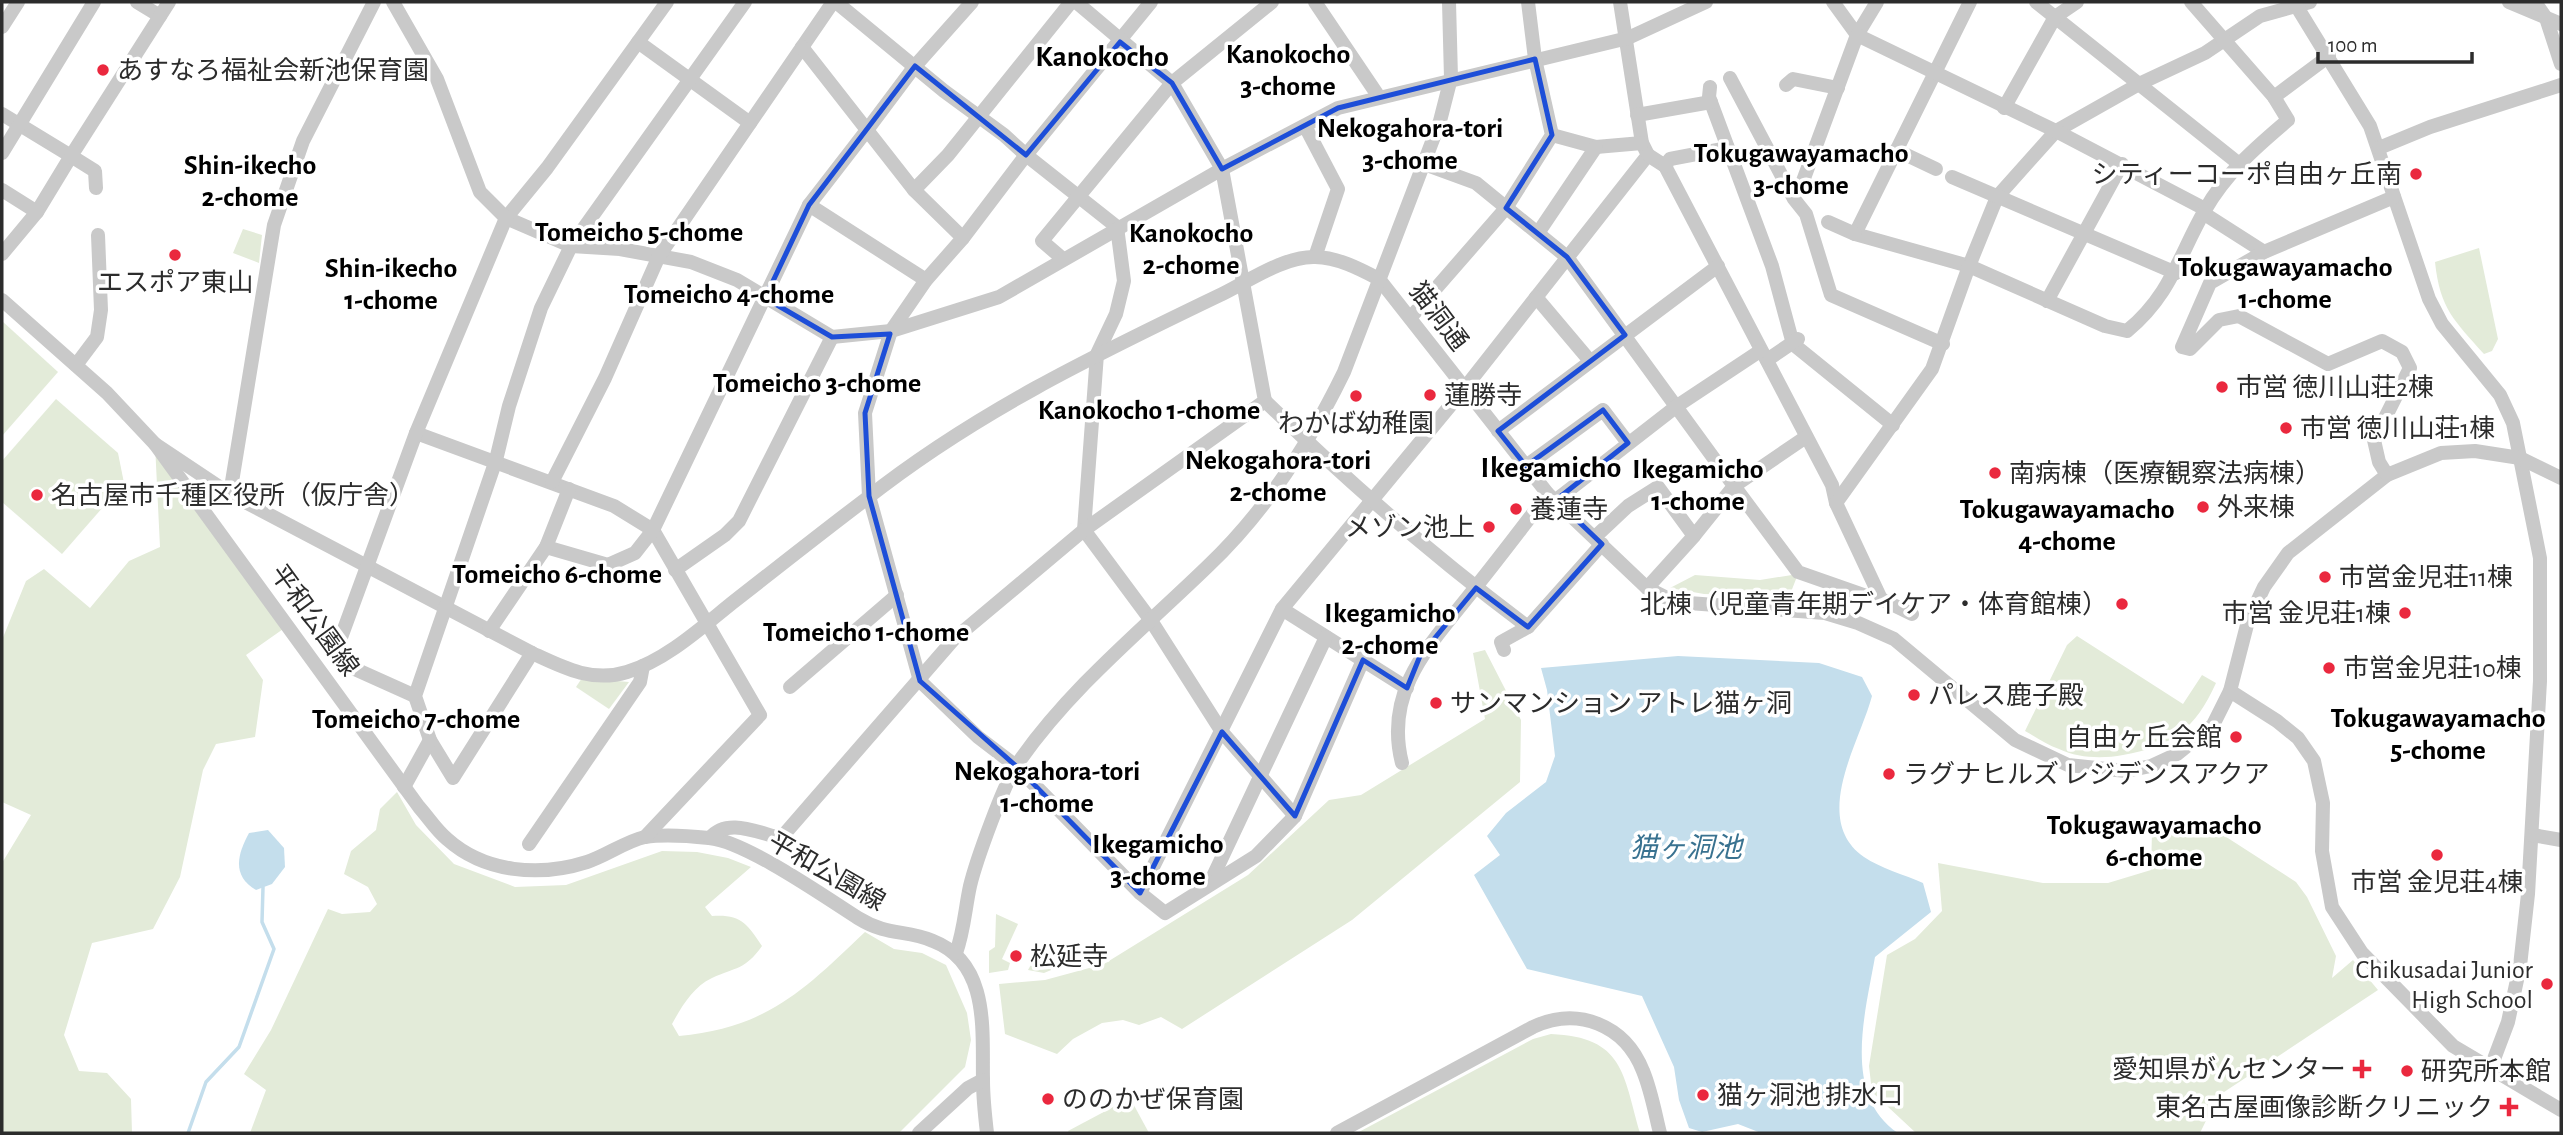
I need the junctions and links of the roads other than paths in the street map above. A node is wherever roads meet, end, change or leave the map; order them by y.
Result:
1 (18, 2) edge
2 (94, 2) edge
3 (137, 2) edge
4 (169, 2) edge
5 (374, 2) edge
6 (393, 2) edge
7 (745, 2) edge
8 (834, 2) edge
9 (972, 2) edge
10 (1071, 2) edge
11 (1076, 2) edge
12 (1151, 2) edge
13 (1272, 2) edge
14 (1315, 2) edge
15 (1449, 2) edge
16 (1528, 2) edge
17 (1620, 2) edge
18 (1833, 2) edge
19 (1877, 2) edge
20 (1970, 2) edge
21 (2036, 2) edge
22 (2077, 2) edge
23 (2191, 2) edge
24 (2509, 2) edge
25 (2535, 2) edge
26 (1700, 3) edge
27 (2300, 3) edge
28 (662, 4) edge
29 (160, 16) junction
30 (2054, 17) junction
31 (2546, 18) junction
32 (2561, 24) edge
33 (2, 27) edge
34 (1857, 35) junction
35 (1628, 38) junction
36 (2226, 39) junction
37 (638, 42) junction
38 (1120, 42) junction
39 (802, 47) junction
40 (2329, 56) junction
41 (1535, 59) junction
42 (2561, 64) edge
43 (915, 66) junction
44 (1934, 72) junction
45 (1451, 78) junction
46 (1730, 78) dead end
47 (690, 79) junction
48 (1172, 83) junction
49 (2141, 83) junction
50 (1786, 85) dead end
51 (2561, 85) edge
52 (1838, 88) junction
53 (1379, 97) junction
54 (2274, 97) junction
55 (2004, 108) junction
56 (2, 114) edge
57 (1637, 115) junction
58 (979, 116) junction
59 (750, 122) junction
60 (1305, 126) junction
61 (20, 127) junction
62 (867, 130) junction
63 (2056, 131) junction
64 (1552, 135) junction
65 (1596, 147) junction
66 (1728, 148) junction
67 (2379, 148) junction
68 (1645, 149) junction
69 (1896, 150) junction
70 (2, 153) edge
71 (1026, 155) junction
72 (71, 156) junction
73 (2238, 163) junction
74 (1424, 164) junction
75 (2122, 164) junction
76 (1665, 166) junction
77 (1222, 169) junction
78 (1936, 169) dead end
79 (1952, 177) dead end
80 (96, 188) dead end
81 (1800, 189) dead end
82 (2, 190) edge
83 (914, 190) junction
84 (1078, 194) junction
85 (1997, 197) junction
86 (2394, 197) junction
87 (809, 205) junction
88 (1506, 208) junction
89 (2204, 211) junction
90 (37, 212) junction
91 (506, 218) junction
92 (1828, 222) dead end
93 (1118, 227) junction
94 (1538, 233) junction
95 (2084, 233) junction
96 (1855, 234) junction
97 (98, 235) dead end
98 (963, 238) junction
99 (571, 246) junction
100 (2264, 252) junction
101 (2, 254) edge
102 (659, 256) junction
103 (1315, 257) junction
104 (1567, 257) junction
105 (1063, 259) junction
106 (1718, 266) junction
107 (1969, 266) junction
108 (2176, 273) junction
109 (1379, 279) junction
110 (926, 280) junction
111 (1245, 283) junction
112 (1536, 297) junction
113 (765, 298) junction
114 (2, 300) edge
115 (2047, 301) junction
116 (1411, 317) junction
117 (891, 331) junction
118 (1625, 335) junction
119 (832, 337) junction
120 (1796, 342) junction
121 (1943, 344) junction
122 (1097, 354) junction
123 (1763, 356) junction
124 (1590, 362) junction
125 (76, 365) junction
126 (1464, 389) junction
127 (1265, 401) junction
128 (1677, 406) junction
129 (1893, 425) junction
130 (1497, 431) junction
131 (416, 433) junction
132 (1806, 437) junction
133 (1307, 442) junction
134 (1628, 443) junction
135 (155, 444) junction
136 (2520, 458) junction
137 (496, 460) junction
138 (1525, 466) junction
139 (2387, 475) junction
140 (2561, 478) edge
141 (552, 482) junction
142 (1734, 486) junction
143 (569, 489) junction
144 (230, 494) junction
145 (869, 496) junction
146 (1552, 497) junction
147 (1371, 499) junction
148 (1836, 503) junction
149 (653, 530) junction
150 (1084, 530) junction
151 (1694, 536) junction
152 (1598, 541) junction
153 (547, 547) junction
154 (367, 567) junction
155 (675, 569) junction
156 (1476, 587) junction
157 (1647, 588) junction
158 (897, 595) junction
159 (1881, 599) junction
160 (444, 609) junction
161 (1282, 609) junction
162 (1912, 614) dead end
163 (1150, 620) junction
164 (706, 624) junction
165 (1528, 627) junction
166 (489, 631) junction
167 (1326, 637) junction
168 (1504, 650) dead end
169 (335, 651) dead end
170 (531, 653) junction
171 (1363, 660) junction
172 (346, 664) dead end
173 (643, 666) junction
174 (920, 681) junction
175 (790, 687) dead end
176 (1406, 688) junction
177 (2230, 691) junction
178 (415, 696) junction
179 (1222, 732) junction
180 (430, 740) junction
181 (1402, 763) dead end
182 (1016, 766) junction
183 (1261, 774) junction
184 (404, 787) junction
185 (1295, 816) junction
186 (2532, 835) junction
187 (645, 837) junction
188 (710, 838) junction
189 (2561, 840) edge
190 (529, 844) dead end
191 (1209, 885) junction
192 (1140, 893) junction
193 (956, 953) junction
194 (2491, 1067) junction
195 (983, 1080) junction
196 (2561, 1110) edge
197 (919, 1133) edge
198 (987, 1133) edge
199 (1337, 1133) edge
200 (1660, 1133) edge

1 - 33 street
2 - 61 street
3 - 29 street
4 - 29 street
5 - 144 street
6 - 91 street
7 - 47 street
8 - 39 street
8 - 43 street
9 - 43 street
10 - 58 street
11 - 38 street
12 - 38 street
13 - 48 street
14 - 53 street
15 - 45 street, 猫洞通
16 - 41 street
17 - 35 street
18 - 34 street
19 - 34 street
20 - 44 street
21 - 30 street
22 - 30 street
23 - 36 street
24 - 31 street
25 - 31 street
26 - 35 street
27 - 36 street
27 - 40 street
28 - 37 street
29 - 72 street
30 - 49 street
30 - 55 street
31 - 32 street
31 - 42 street
34 - 44 street
34 - 52 street
35 - 41 street
35 - 57 street
36 - 49 street
36 - 54 street
37 - 47 street
37 - 91 street
38 - 48 street
38 - 71 street
39 - 59 street
39 - 62 street
40 - 54 street
40 - 67 street
41 - 45 street
41 - 64 street
43 - 58 street
43 - 62 street
44 - 55 street
44 - 69 street
45 - 53 street
45 - 74 street, 猫洞通
46 - 121 street
47 - 59 street
47 - 99 street
48 - 77 street
48 - 84 street
49 - 63 street
49 - 73 street
50 - 52 street
51 - 67 street
52 - 81 street
53 - 60 street
54 - 73 street
55 - 63 street
56 - 61 street
57 - 66 street
57 - 68 street
58 - 71 street
58 - 83 street
59 - 102 street
60 - 77 street
60 - 103 street
61 - 70 street
61 - 72 street
62 - 83 street
62 - 87 street
63 - 75 street
63 - 85 street
64 - 65 street
64 - 88 street
65 - 68 street
65 - 94 street
66 - 76 street
66 - 120 street
67 - 86 street
68 - 76 street
68 - 104 street
69 - 78 street
69 - 96 street
71 - 84 street
71 - 98 street
72 - 80 street
72 - 90 street
73 - 89 street
74 - 88 street
74 - 109 street, 猫洞通
75 - 89 street
75 - 95 street
76 - 106 street
77 - 93 street
77 - 111 street
79 - 85 street
82 - 90 street
83 - 98 street
84 - 93 street
84 - 105 street
85 - 95 street
85 - 107 street
86 - 100 street
86 - 136 street
87 - 110 street
87 - 113 street
88 - 94 street
88 - 116 street
89 - 100 street
89 - 108 street
90 - 101 street
91 - 99 street
91 - 131 street
92 - 96 street
93 - 105 street
93 - 122 street
94 - 104 street
95 - 108 street
95 - 115 street
96 - 107 street
97 - 125 street
98 - 110 street
99 - 102 street
99 - 137 street
100 - 139 street
102 - 113 street
102 - 141 street
103 - 109 street
103 - 111 street
104 - 112 street
104 - 118 street
105 - 117 street
106 - 118 street
106 - 123 street
107 - 115 street
107 - 121 street
108 - 115 street
109 - 116 street, 猫洞通
109 - 133 street
110 - 117 street
111 - 122 street
111 - 127 street
112 - 124 street
112 - 126 street
113 - 119 street
113 - 149 street
114 - 125 street, 平和公園線
116 - 126 street, 猫洞通
117 - 119 street
117 - 145 street
118 - 124 street
118 - 128 street
119 - 155 street
120 - 123 street
120 - 129 street
121 - 129 street
122 - 145 street
122 - 150 street
123 - 128 street
123 - 132 street
124 - 130 street
125 - 135 street, 平和公園線
126 - 130 street, 猫洞通
126 - 147 street
127 - 133 street
127 - 150 street
128 - 134 street
128 - 142 street
129 - 148 street
130 - 138 street, 猫洞通
131 - 137 street
131 - 154 street
132 - 142 street
132 - 148 street
133 - 147 street
133 - 163 street
134 - 138 street
134 - 146 street
135 - 144 street
135 - 184 street, 平和公園線
136 - 139 street
136 - 140 street
136 - 186 street
137 - 141 street
137 - 160 street
138 - 146 street, 猫洞通
139 - 177 street
141 - 143 street
142 - 151 street
142 - 159 street
143 - 149 street
143 - 153 street
144 - 154 street
145 - 158 street
145 - 164 street
146 - 152 street, 猫洞通
146 - 156 street
147 - 156 street
147 - 161 street
148 - 159 street
149 - 153 street
149 - 155 street
150 - 163 street
150 - 174 street
151 - 152 street
151 - 157 street
152 - 157 street, 猫洞通
152 - 165 street
153 - 166 street
154 - 160 street
154 - 169 street
155 - 164 street
156 - 165 street
156 - 176 street
157 - 177 street
158 - 174 street
158 - 175 street
159 - 162 street
160 - 166 street
160 - 178 street
161 - 167 street
161 - 179 street
163 - 179 street
163 - 182 street
164 - 173 street
164 - 187 street
165 - 168 street
166 - 170 street
167 - 171 street
167 - 183 street
170 - 173 street
170 - 180 street
171 - 176 street
171 - 185 street
172 - 178 street
173 - 190 street
174 - 182 street
174 - 188 street
176 - 181 street
177 - 194 street
178 - 180 street
179 - 183 street
179 - 192 street
180 - 184 street
182 - 192 street
182 - 193 street
183 - 185 street
183 - 191 street
184 - 187 street, 平和公園線
185 - 191 street
186 - 189 street
186 - 194 street
187 - 188 street, 平和公園線
188 - 193 street, 平和公園線
191 - 192 street
193 - 195 street
194 - 196 street
195 - 197 street
195 - 198 street
199 - 200 street

